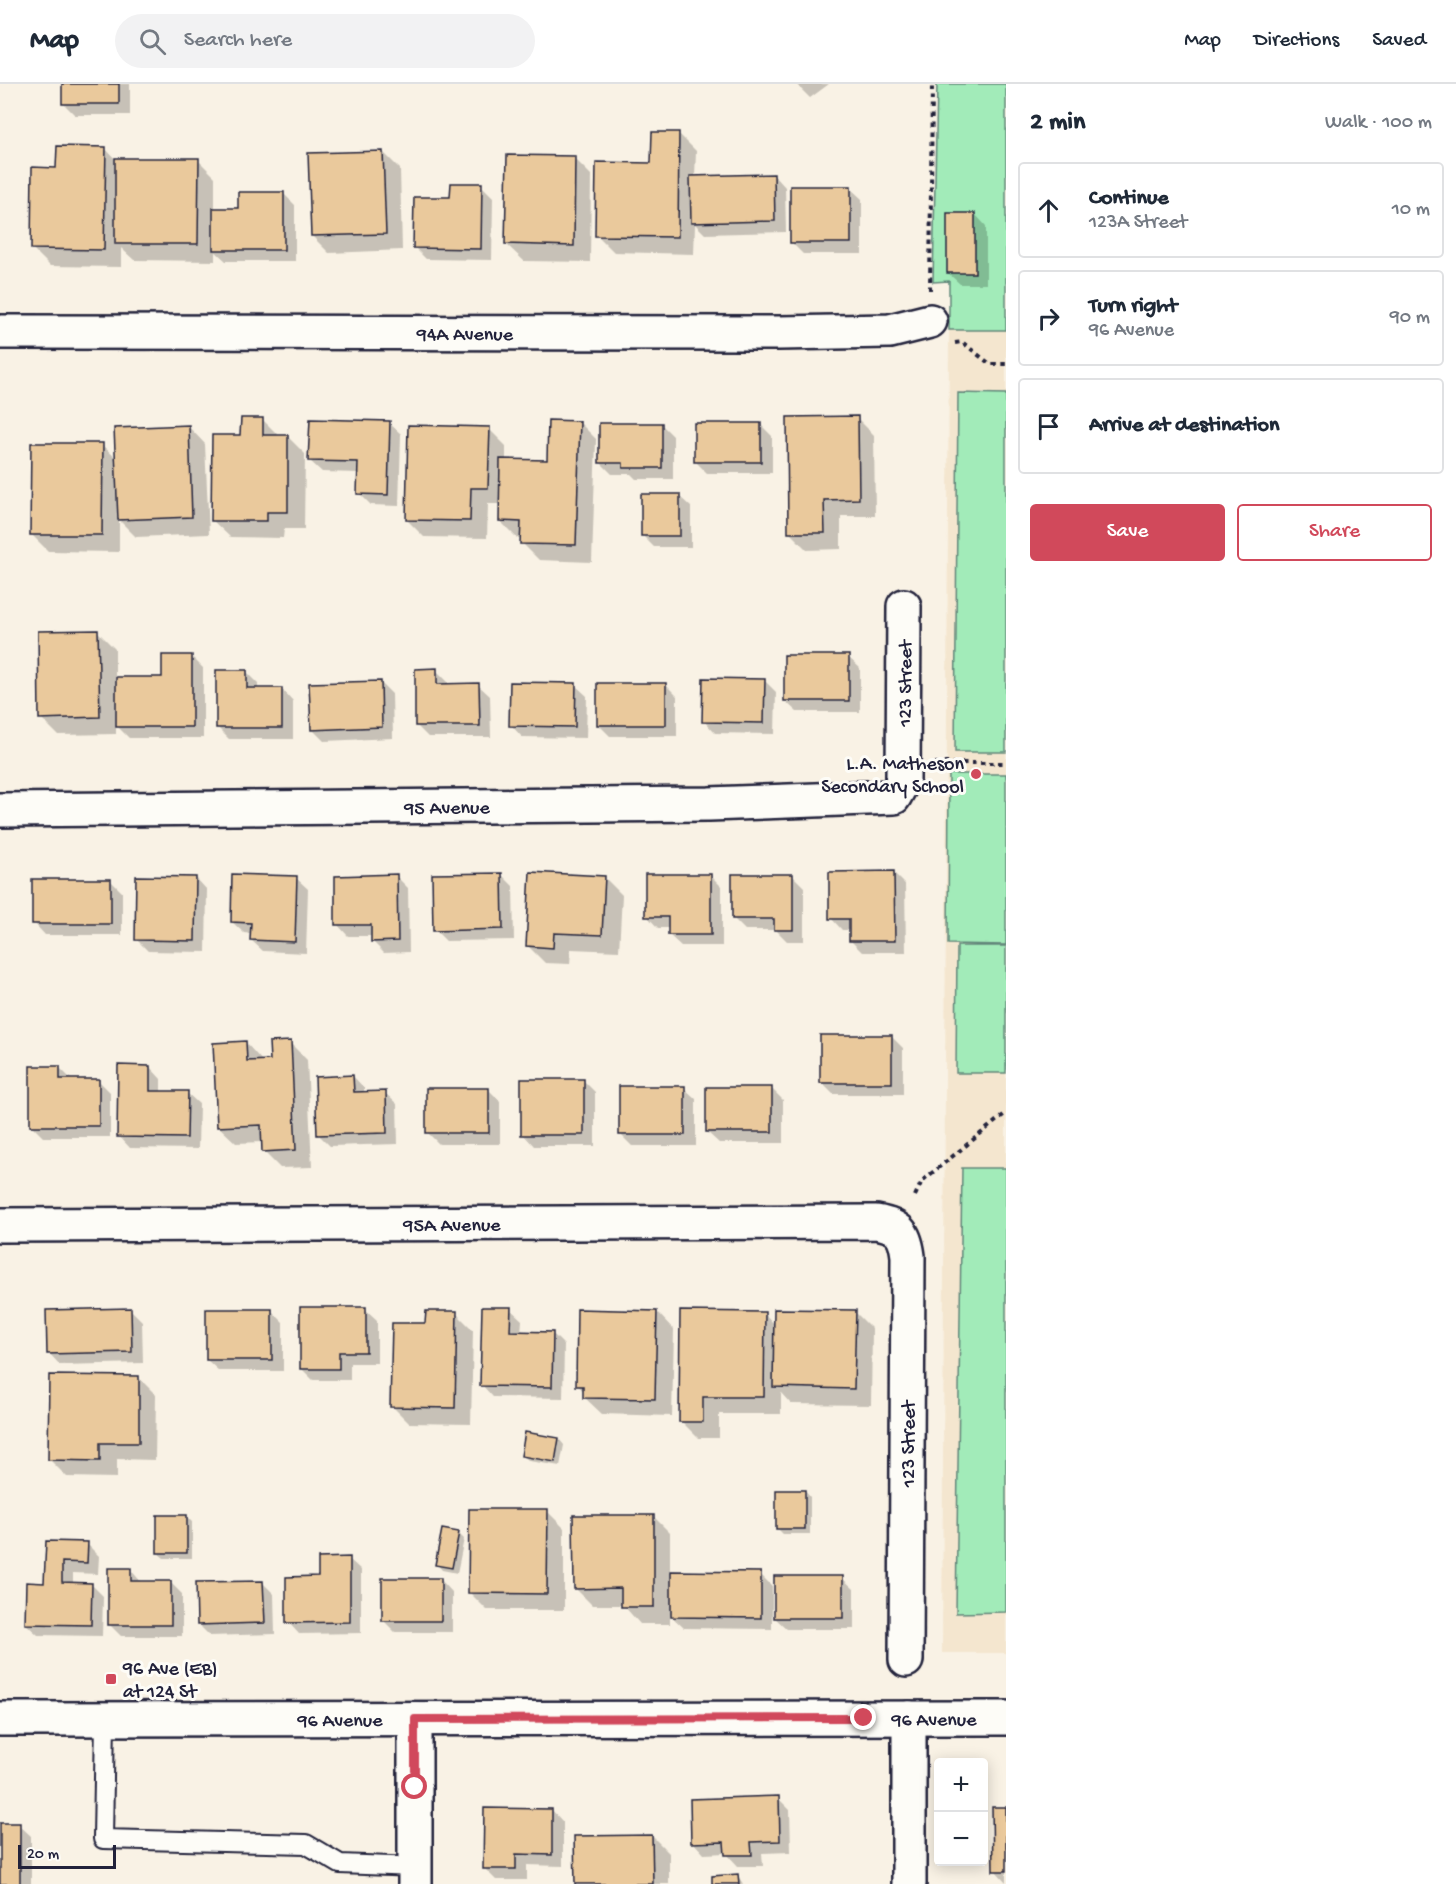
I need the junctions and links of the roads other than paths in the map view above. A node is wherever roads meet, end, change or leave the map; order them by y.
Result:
1 (930, 308) road end
2 (0, 332) edge
3 (904, 606) dead end
4 (894, 797) joint
5 (0, 810) edge
6 (0, 1225) edge
7 (899, 1231) joint
8 (906, 1660) dead end
9 (909, 1718) junction
10 (1006, 1718) edge
11 (0, 1719) edge
12 (105, 1719) junction
13 (415, 1719) junction
14 (415, 1876) edge
15 (909, 1884) edge

1 - 2 street, 94A Avenue
3 - 4 street, 123 Street
4 - 5 street, 95 Avenue
6 - 7 street, 95A Avenue
7 - 8 street, 123 Street
9 - 10 street, 96 Avenue
9 - 13 street, 96 Avenue
9 - 15 street
11 - 12 street, 96 Avenue
12 - 13 street, 96 Avenue
12 - 14 lane
13 - 14 street

